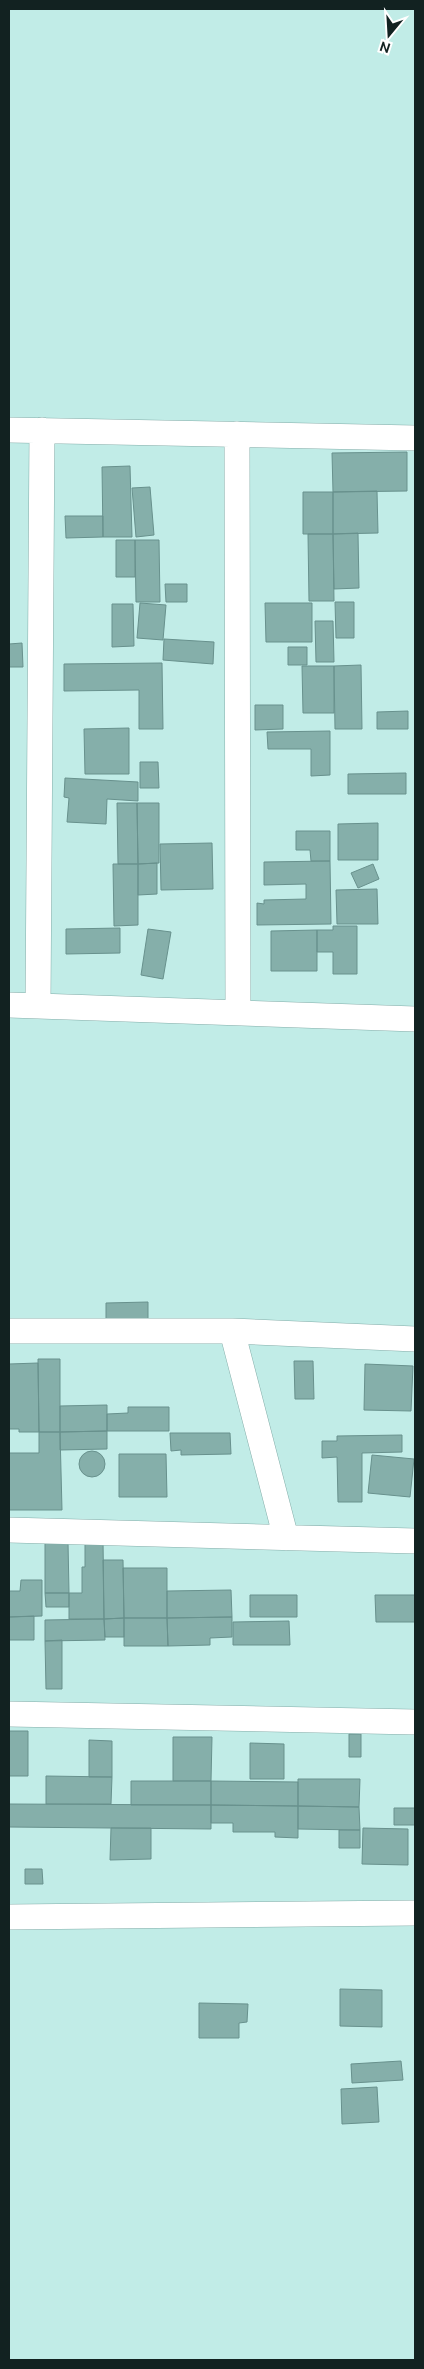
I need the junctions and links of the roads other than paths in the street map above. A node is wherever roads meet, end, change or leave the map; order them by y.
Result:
1 (9, 430) edge
2 (42, 430) junction
3 (236, 434) junction
4 (415, 438) edge
5 (9, 1005) edge
6 (38, 1006) junction
7 (238, 1013) junction
8 (415, 1019) edge
9 (9, 1331) edge
10 (232, 1331) junction
11 (415, 1339) edge
12 (9, 1530) edge
13 (286, 1538) junction
14 (415, 1542) edge
15 (9, 1714) edge
16 (415, 1722) edge
17 (415, 1913) edge
18 (9, 1917) edge

1 - 2 street
2 - 3 street
2 - 6 street
3 - 4 street
3 - 7 street
5 - 6 street
6 - 7 street
7 - 8 street
9 - 10 street
10 - 11 street
10 - 13 street
12 - 13 street
13 - 14 street
15 - 16 street
17 - 18 street

